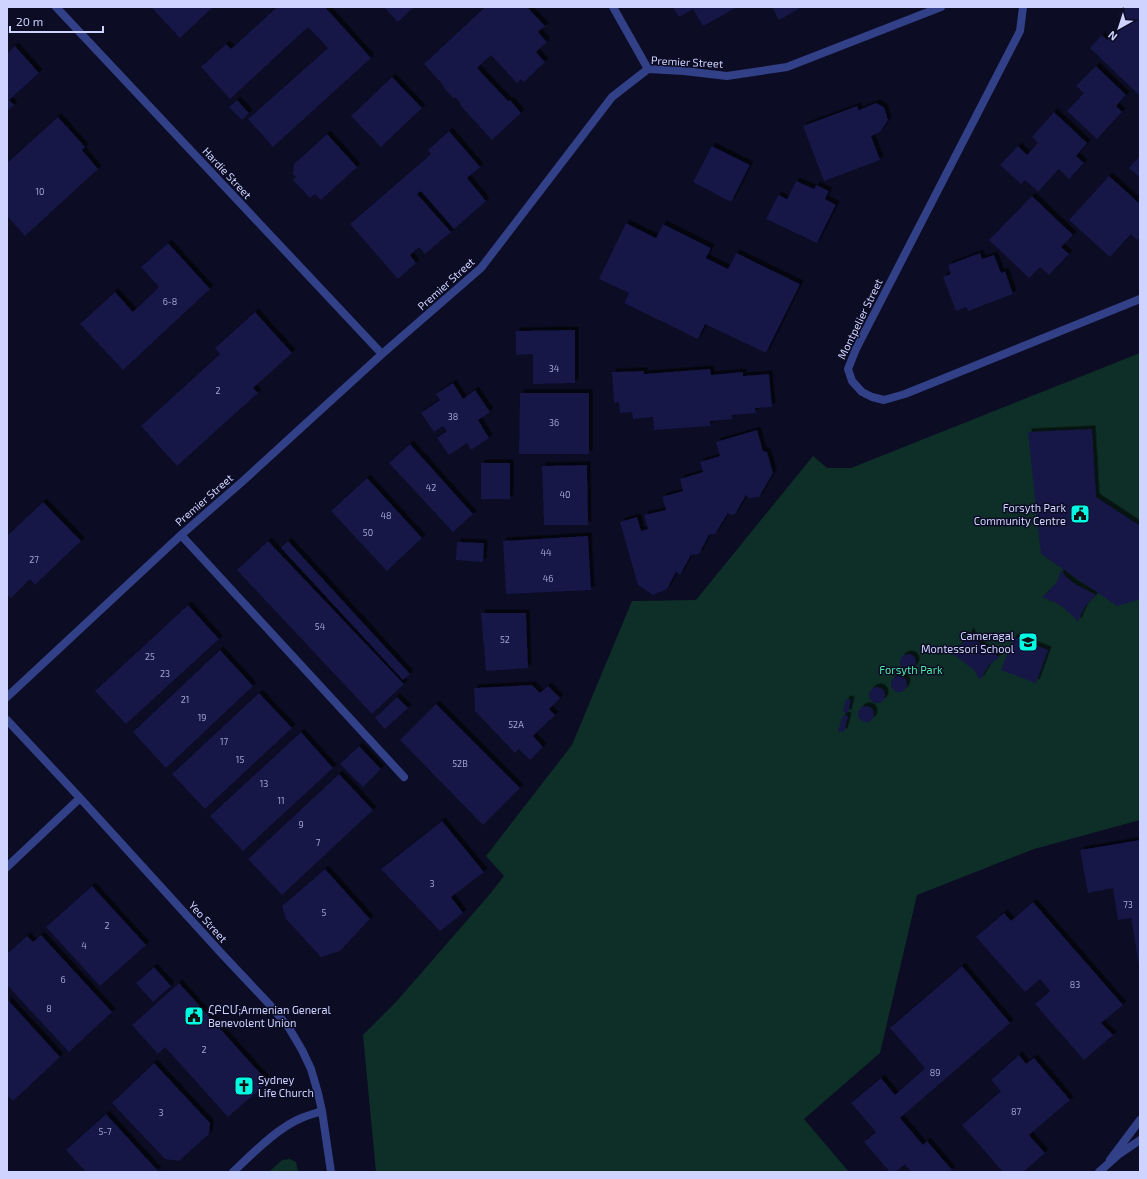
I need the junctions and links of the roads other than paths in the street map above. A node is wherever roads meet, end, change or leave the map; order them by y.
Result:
1 (56, 7) edge
2 (613, 7) edge
3 (941, 7) edge
4 (1023, 7) edge
5 (648, 69) junction
6 (1140, 299) edge
7 (382, 354) junction
8 (181, 535) junction
9 (7, 697) edge
10 (7, 720) edge
11 (404, 776) dead end
12 (80, 798) junction
13 (7, 867) edge
14 (322, 1111) junction
15 (1140, 1120) edge
16 (1140, 1140) edge
17 (1106, 1165) junction
18 (233, 1172) edge
19 (331, 1172) edge
20 (1099, 1172) edge

1 - 7 street, Hardie Street
2 - 5 street
3 - 5 street, Premier Street
4 - 6 street, Montpelier Street
5 - 7 street, Premier Street
7 - 8 street, Premier Street
8 - 9 street, Premier Street
8 - 11 street
10 - 12 street, Yeo Street
12 - 13 street
12 - 14 street, Yeo Street
14 - 18 street
14 - 19 street, Yeo Street
15 - 17 street
16 - 17 street
17 - 20 street

